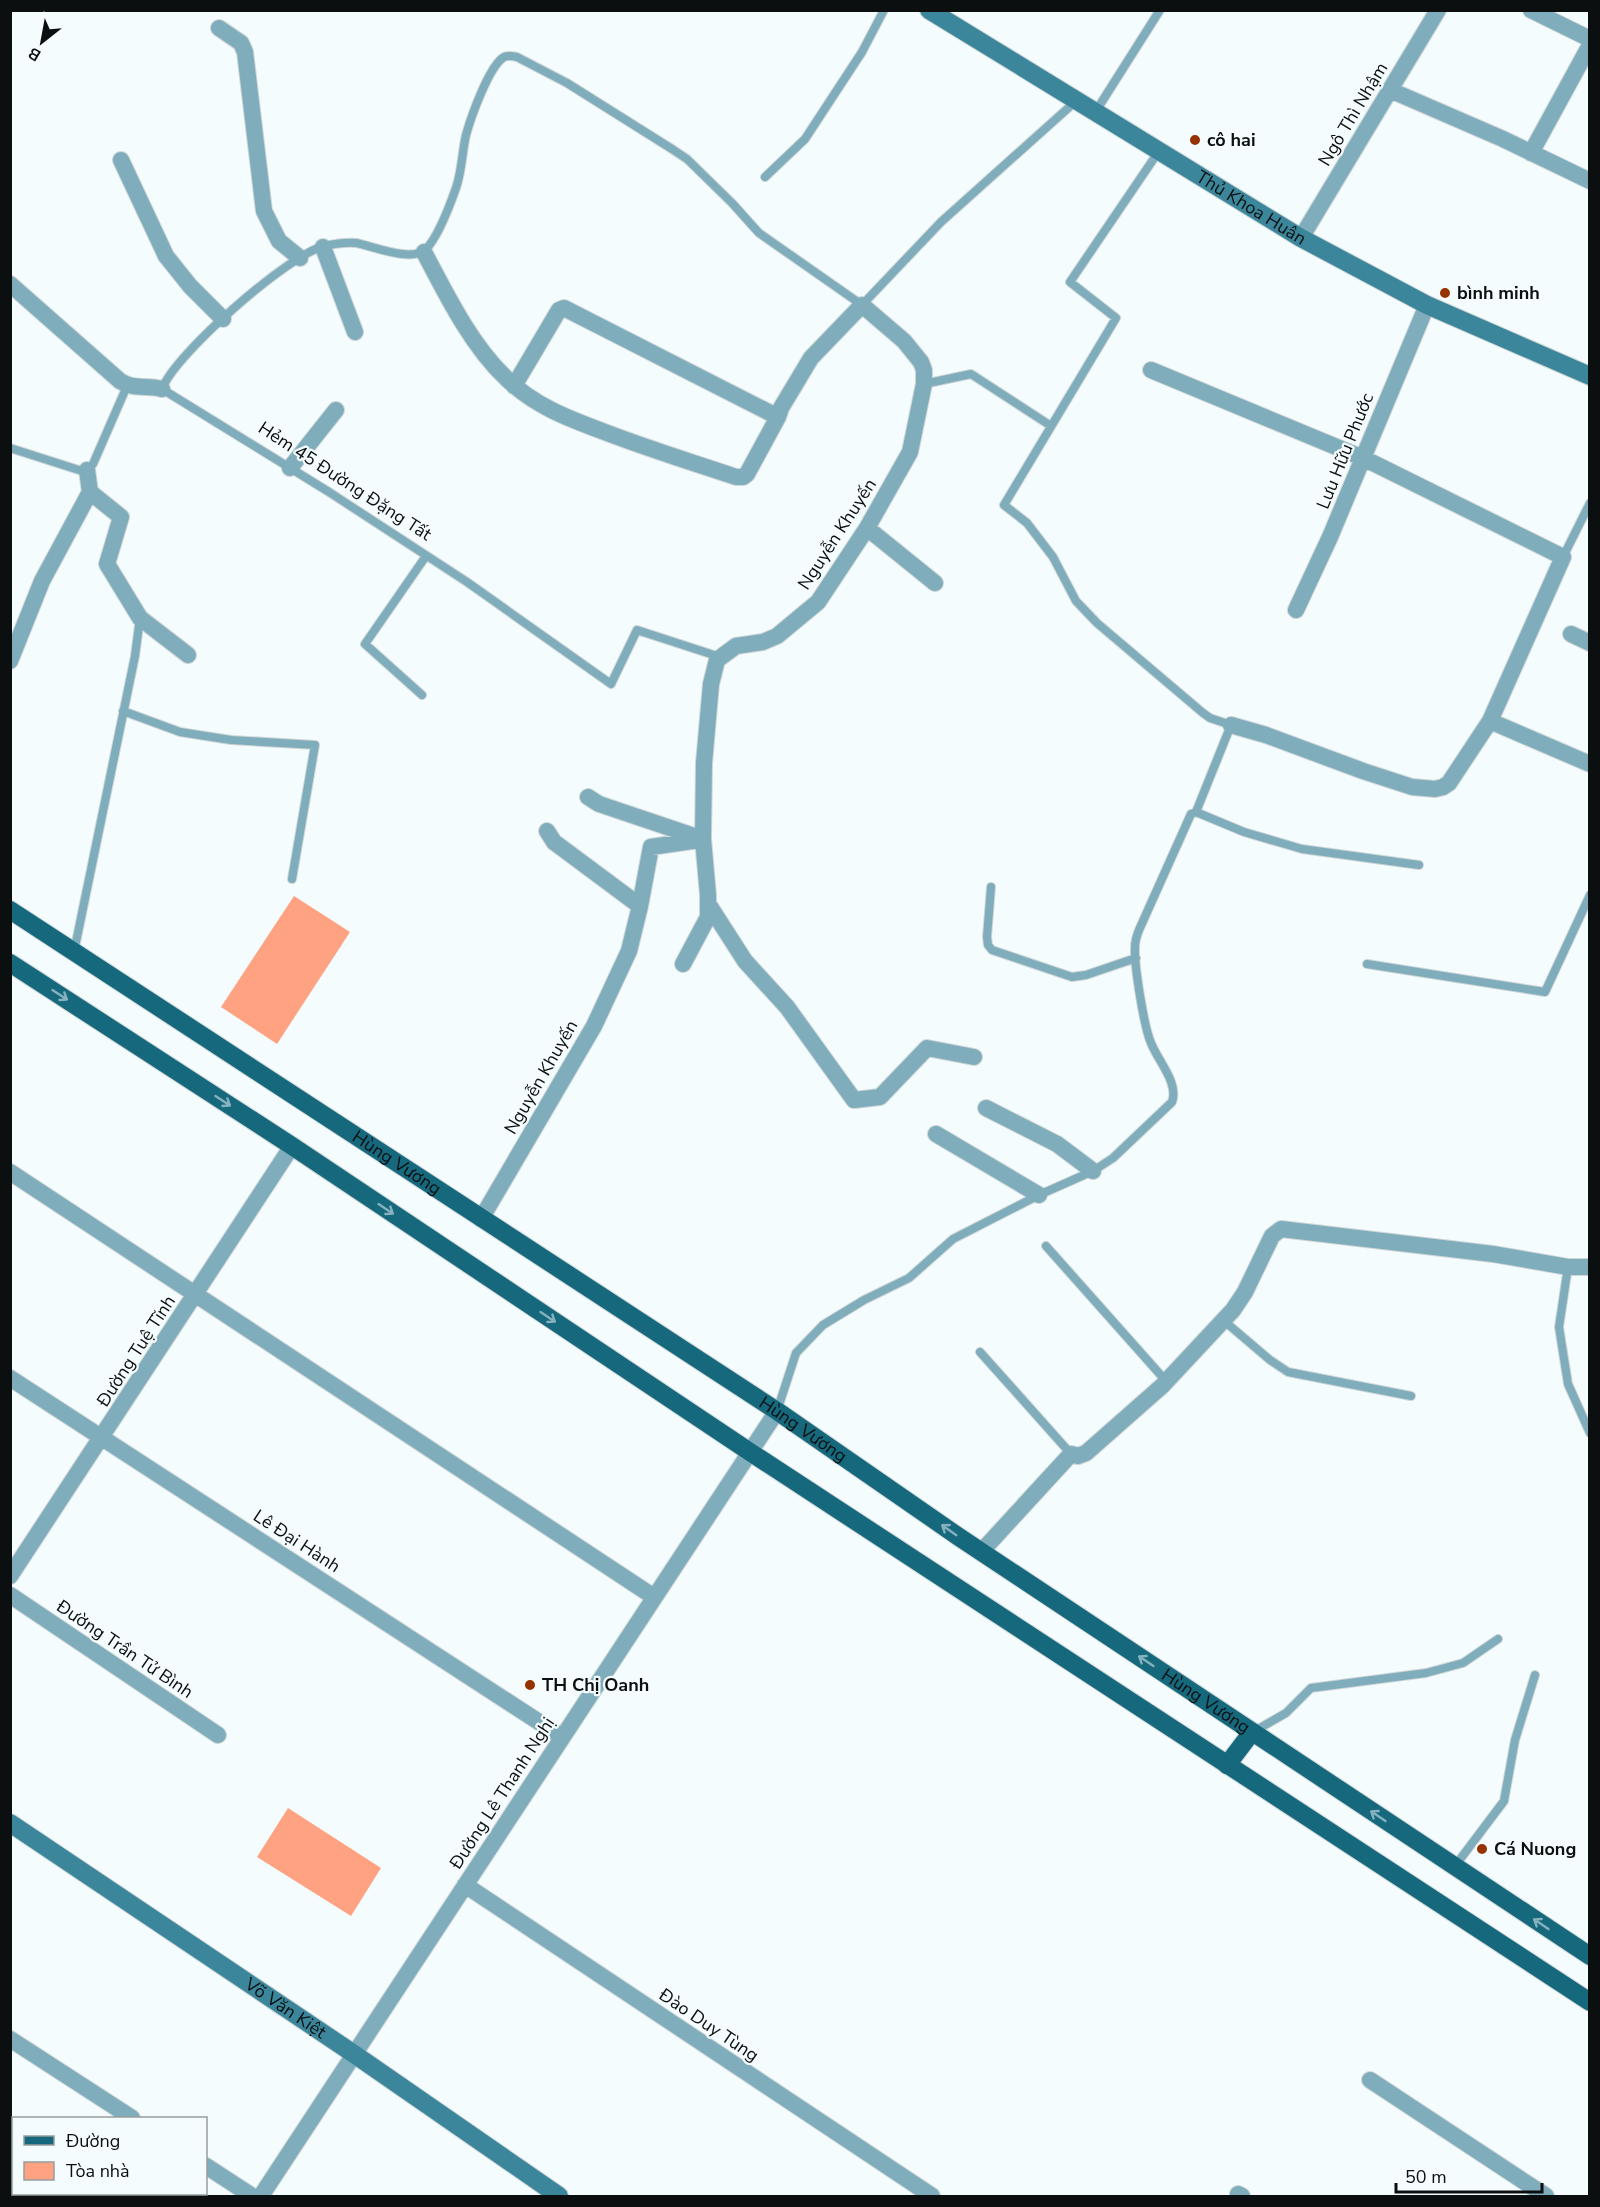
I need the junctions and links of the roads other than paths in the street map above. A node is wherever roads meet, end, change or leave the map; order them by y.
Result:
1 (884, 10) edge
2 (1160, 10) edge
3 (1438, 10) edge
4 (1531, 10) edge
5 (938, 13) edge
6 (219, 28) dead end
7 (1590, 39) edge
8 (1590, 45) edge
9 (1390, 90) junction
10 (1077, 100) junction
11 (1096, 111) junction
12 (1159, 151) junction
13 (1531, 153) junction
14 (121, 160) dead end
15 (765, 177) dead end
16 (1590, 181) edge
17 (1301, 238) junction
18 (322, 246) junction
19 (424, 252) junction
20 (300, 258) junction
21 (10, 284) edge
22 (862, 305) junction
23 (1427, 305) junction
24 (223, 319) junction
25 (355, 332) dead end
26 (1151, 370) dead end
27 (1590, 376) edge
28 (924, 384) junction
29 (127, 386) junction
30 (514, 386) junction
31 (162, 389) junction
32 (336, 410) dead end
33 (778, 417) junction
34 (1051, 426) junction
35 (10, 448) edge
36 (1363, 458) junction
37 (290, 468) junction
38 (87, 470) junction
39 (90, 492) junction
40 (1590, 503) edge
41 (867, 528) junction
42 (426, 556) junction
43 (1563, 558) junction
44 (935, 583) dead end
45 (1296, 610) dead end
46 (140, 618) junction
47 (1571, 634) dead end
48 (1590, 644) edge
49 (188, 655) dead end
50 (720, 657) junction
51 (10, 661) edge
52 (422, 694) dead end
53 (123, 711) junction
54 (1490, 721) junction
55 (1232, 725) junction
56 (1590, 764) edge
57 (588, 797) dead end
58 (1196, 813) junction
59 (547, 831) dead end
60 (703, 839) junction
61 (1419, 865) dead end
62 (292, 879) dead end
63 (991, 887) dead end
64 (1590, 895) edge
65 (709, 905) junction
66 (640, 906) junction
67 (10, 910) edge
68 (74, 952) junction
69 (1136, 958) junction
70 (10, 963) edge
71 (683, 964) dead end
72 (1367, 964) dead end
73 (974, 1058) dead end
74 (986, 1108) dead end
75 (936, 1134) dead end
76 (292, 1146) junction
77 (1093, 1171) junction
78 (10, 1173) edge
79 (1039, 1195) junction
80 (481, 1219) junction
81 (1046, 1246) dead end
82 (1568, 1267) junction
83 (1590, 1267) edge
84 (196, 1295) junction
85 (1223, 1320) junction
86 (980, 1352) dead end
87 (10, 1378) edge
88 (1166, 1381) junction
89 (1411, 1396) dead end
90 (777, 1411) junction
91 (1590, 1433) edge
92 (102, 1438) junction
93 (750, 1452) junction
94 (1071, 1454) junction
95 (981, 1552) junction
96 (10, 1576) edge
97 (10, 1596) edge
98 (654, 1597) junction
99 (1498, 1639) dead end
100 (1535, 1675) dead end
101 (1252, 1732) junction
102 (218, 1735) dead end
103 (562, 1737) junction
104 (1227, 1766) junction
105 (10, 1823) edge
106 (1454, 1866) junction
107 (465, 1885) junction
108 (1590, 1956) edge
109 (1590, 2002) edge
110 (10, 2039) edge
111 (354, 2054) junction
112 (1370, 2080) dead end
113 (130, 2117) edge
114 (207, 2167) edge
115 (252, 2196) edge
116 (261, 2196) edge
117 (559, 2196) edge
118 (932, 2196) edge
119 (1546, 2196) edge

1 - 15 lane
2 - 11 lane
3 - 9 street, Ngô Thì Nhậm
4 - 7 street
5 - 10 main road, Thủ Khoa Huân
6 - 20 street
8 - 13 street
9 - 13 street
9 - 17 street, Ngô Thì Nhậm
10 - 11 main road, Thủ Khoa Huân
10 - 22 lane
11 - 12 main road, Thủ Khoa Huân
12 - 17 main road, Thủ Khoa Huân
12 - 34 lane
13 - 16 street
14 - 24 street
17 - 23 main road, Thủ Khoa Huân
18 - 19 lane
18 - 20 lane
18 - 25 street
19 - 22 lane
19 - 30 street
20 - 24 lane
21 - 29 street
22 - 28 street, Nguyễn Khuyến
22 - 33 street
23 - 27 main road, Thủ Khoa Huân
23 - 36 street, Lưu Hữu Phước
24 - 31 lane
26 - 36 street
28 - 34 lane
28 - 41 street, Nguyễn Khuyến
29 - 31 street, Hẻm 45 Đường Đặng Tất
29 - 38 lane
30 - 33 street
30 - 33 street
31 - 37 lane, Hẻm 45 Đường Đặng Tất
32 - 37 street
34 - 55 lane
35 - 38 lane
36 - 43 street
36 - 45 street, Lưu Hữu Phước
37 - 42 lane, Hẻm 45 Đường Đặng Tất
38 - 39 street
39 - 46 street
39 - 51 street
40 - 43 lane
41 - 44 street
41 - 50 street, Nguyễn Khuyến
42 - 50 lane, Hẻm 45 Đường Đặng Tất
42 - 52 lane
43 - 54 street
46 - 49 street
46 - 53 lane
47 - 48 street
50 - 60 street
53 - 62 lane
53 - 68 lane
54 - 55 street
54 - 56 street
55 - 58 lane
57 - 60 street
58 - 61 lane
58 - 69 lane
59 - 66 street
60 - 65 street
60 - 66 street, Nguyễn Khuyến
63 - 69 lane
64 - 72 lane
65 - 71 street
65 - 73 street
66 - 80 street, Nguyễn Khuyến
67 - 68 main road, Hùng Vương
68 - 80 main road, Hùng Vương
69 - 77 lane
70 -> 76 main road
74 - 77 street
75 - 79 street
76 - 84 street, Đường Tuệ Tĩnh
76 -> 93 main road
77 - 79 lane
78 - 84 street
79 - 90 lane
80 - 90 main road, Hùng Vương
81 - 88 lane
82 - 83 street
82 - 85 street
82 - 91 lane
84 - 92 street, Đường Tuệ Tĩnh
84 - 98 street
85 - 88 street
85 - 89 lane
86 - 94 lane
87 - 92 street, Lê Đại Hành
88 - 94 street
90 - 93 street, Đường Lê Thanh Nghị
95 -> 90 main road, Hùng Vương
92 - 96 street, Đường Tuệ Tĩnh
92 - 103 street, Lê Đại Hành
93 - 98 street, Đường Lê Thanh Nghị
93 - 104 main road
94 - 95 street
101 -> 95 main road, Hùng Vương
97 - 102 street, Đường Trần Tử Bình
98 - 103 street, Đường Lê Thanh Nghị
99 - 101 lane
100 - 106 lane
101 - 104 main road
106 -> 101 main road, Hùng Vương
103 - 107 street, Đường Lê Thanh Nghị
104 - 109 main road
105 - 111 main road, Võ Văn Kiệt
108 -> 106 main road, Hùng Vương
107 - 111 street, Đường Lê Thanh Nghị
107 - 118 street, Đào Duy Tùng
110 - 113 street
111 - 116 street, Đường Lê Thanh Nghị
111 - 117 main road, Võ Văn Kiệt
112 - 119 street
114 - 115 street

